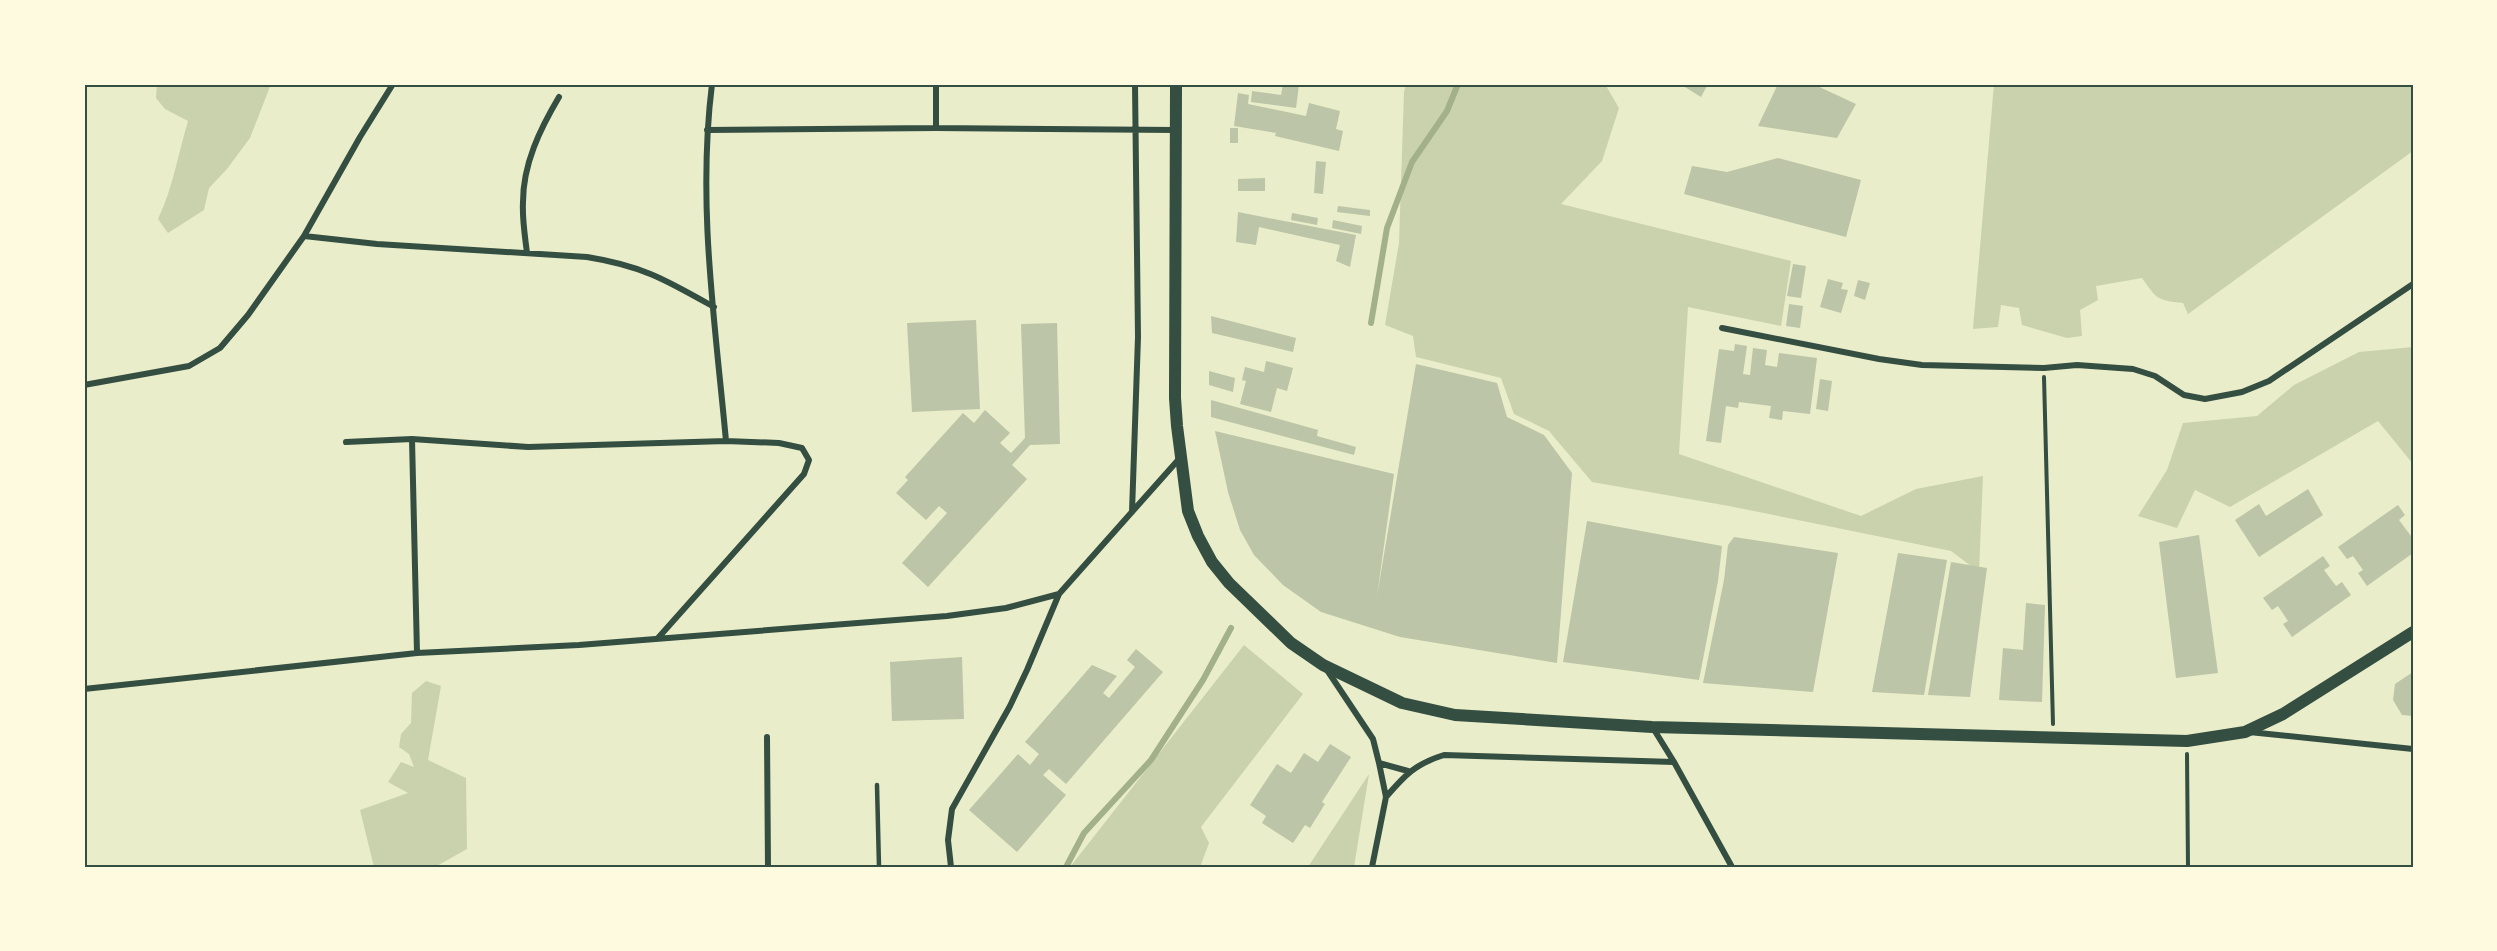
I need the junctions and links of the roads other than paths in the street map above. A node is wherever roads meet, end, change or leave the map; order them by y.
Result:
1 (393, 84) edge
2 (712, 84) edge
3 (936, 84) edge
4 (1135, 84) edge
5 (1176, 85) edge
6 (559, 98) dead end
7 (936, 128) junction
8 (707, 130) junction
9 (1135, 130) junction
10 (1177, 130) junction
11 (304, 236) junction
12 (527, 253) junction
13 (2413, 284) edge
14 (714, 307) junction
15 (1722, 328) dead end
16 (84, 385) edge
17 (412, 439) junction
18 (726, 441) junction
19 (346, 442) dead end
20 (1182, 456) junction
21 (1132, 513) junction
22 (1059, 594) junction
23 (2413, 632) edge
24 (658, 638) junction
25 (417, 653) junction
26 (1323, 665) junction
27 (84, 690) edge
28 (1652, 727) junction
29 (2246, 732) junction
30 (767, 737) dead end
31 (2413, 749) edge
32 (1674, 762) junction
33 (1380, 763) junction
34 (1408, 771) junction
35 (877, 785) dead end
36 (1386, 797) junction
37 (768, 867) edge
38 (879, 867) edge
39 (951, 867) edge
40 (1372, 867) edge
41 (1732, 867) edge

1 - 11 street
2 - 8 street
3 - 7 street
4 - 9 street
5 - 10 main road
6 - 12 street
7 - 8 street
7 - 9 street
8 - 14 street
9 - 10 street
9 - 21 street
10 - 20 main road
11 - 12 street
11 - 16 street
12 - 14 street
13 - 15 street
14 - 18 street
17 - 18 street
17 - 19 street
17 - 25 street
18 - 24 street
20 - 21 street
20 - 26 main road
21 - 22 street
22 - 24 street
22 - 39 street
23 - 29 main road
24 - 25 street
25 - 27 street
26 - 28 main road
26 - 33 street
28 - 29 main road
28 - 32 street
29 - 31 street
30 - 37 street
32 - 34 street
32 - 41 street
33 - 34 street
33 - 36 street
34 - 36 street
35 - 38 lane
36 - 40 street

